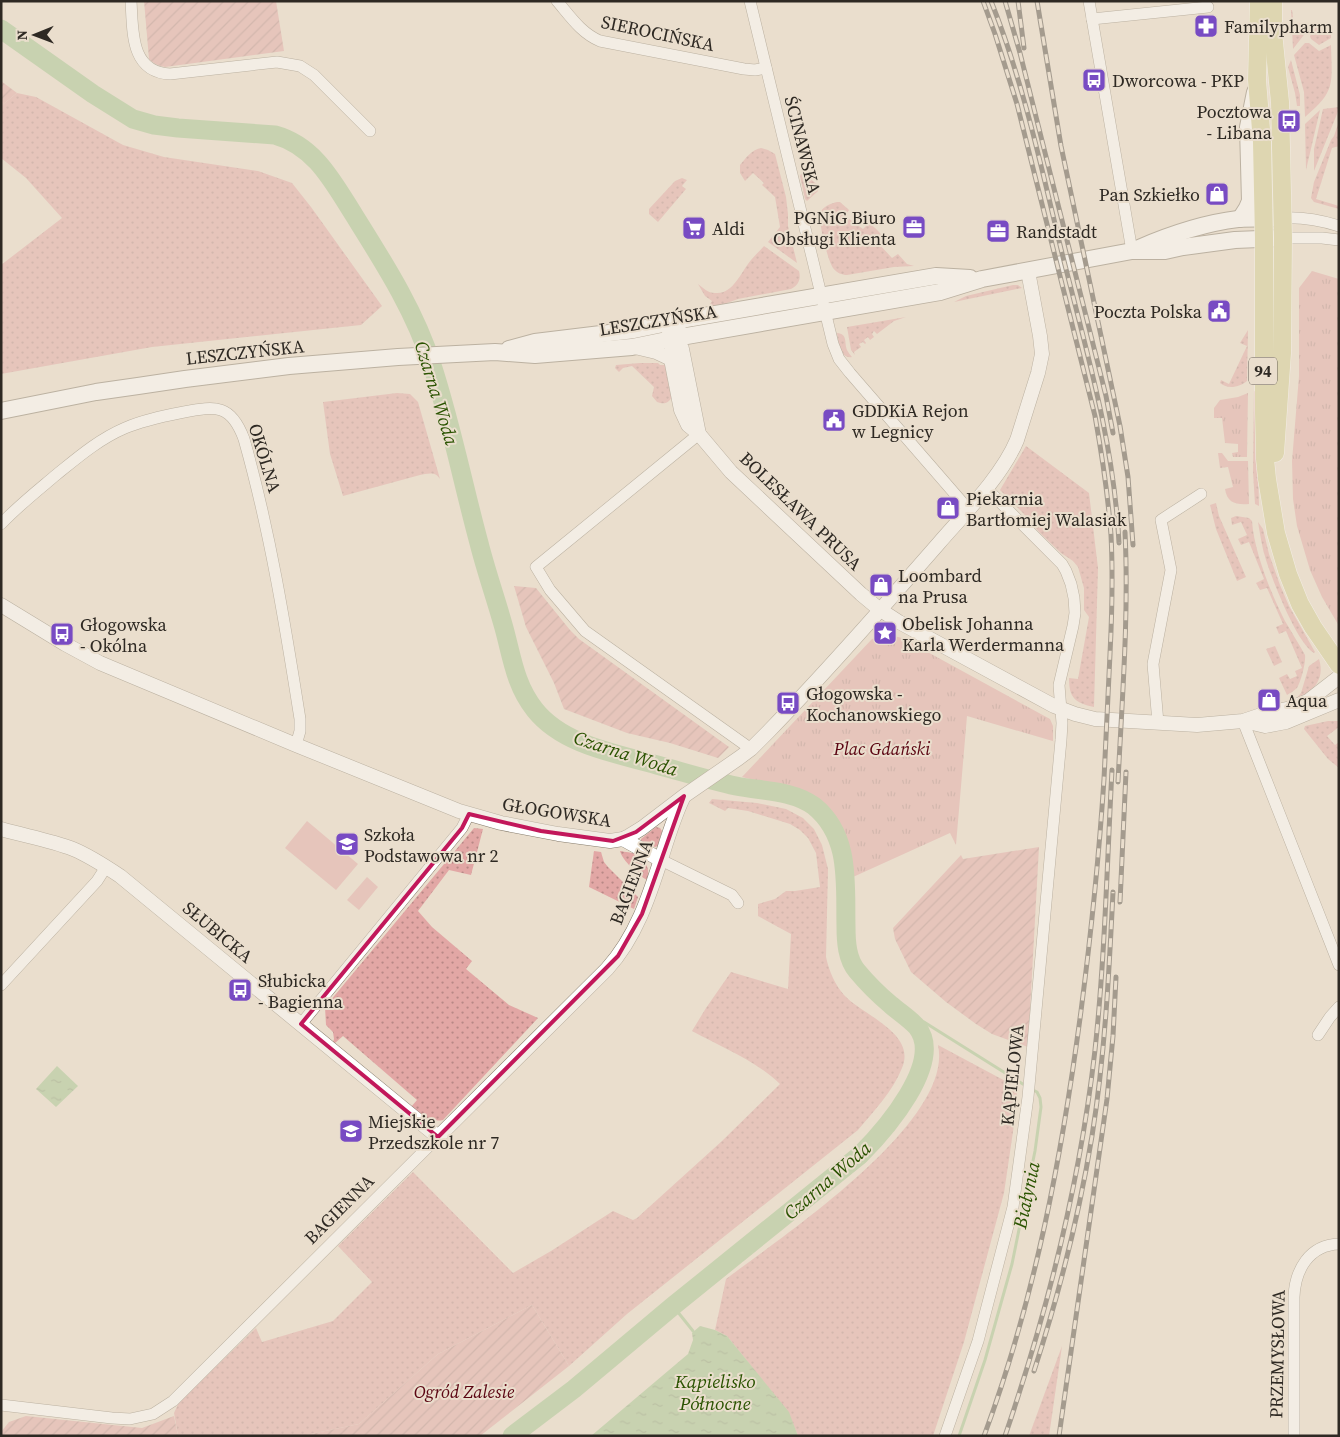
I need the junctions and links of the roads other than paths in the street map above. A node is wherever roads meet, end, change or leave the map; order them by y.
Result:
1 (131, 1) edge
2 (557, 1) edge
3 (750, 1) edge
4 (1088, 1) edge
5 (1259, 1) edge
6 (1273, 1) edge
7 (1208, 7) dead end
8 (1092, 19) junction
9 (766, 68) junction
10 (1257, 84) junction
11 (370, 131) dead end
12 (1282, 218) junction
13 (1240, 219) junction
14 (1264, 219) junction
15 (1339, 226) edge
16 (1264, 238) junction
17 (1283, 238) junction
18 (1339, 240) edge
19 (1132, 251) junction
20 (1028, 271) junction
21 (982, 278) junction
22 (821, 296) junction
23 (826, 313) junction
24 (692, 318) junction
25 (647, 328) junction
26 (699, 334) junction
27 (674, 338) junction
28 (632, 347) junction
29 (495, 352) junction
30 (677, 358) junction
31 (1, 411) edge
32 (699, 434) junction
33 (986, 488) junction
34 (1200, 494) dead end
35 (1271, 503) junction
36 (968, 509) junction
37 (1, 524) edge
38 (1, 605) edge
39 (881, 610) junction
40 (1339, 665) edge
41 (1339, 677) edge
42 (1339, 700) edge
43 (1060, 708) junction
44 (1243, 721) junction
45 (1158, 724) junction
46 (296, 745) junction
47 (752, 748) junction
48 (686, 795) junction
49 (469, 814) junction
50 (1, 830) edge
51 (623, 839) junction
52 (661, 860) junction
53 (106, 867) junction
54 (738, 903) dead end
55 (1339, 965) edge
56 (1, 985) edge
57 (1339, 1007) edge
58 (301, 1024) junction
59 (1318, 1035) dead end
60 (438, 1137) junction
61 (1339, 1244) edge
62 (3, 1407) edge
63 (944, 1436) edge
64 (1294, 1436) edge

1 - 11 street
2 - 9 street, SIEROCIŃSKA
3 - 9 street, ŚCINAWSKA
4 - 8 street
5 - 10 main road, 94
6 - 12 main road, 94
7 - 8 street
8 - 19 street
9 - 22 street, ŚCINAWSKA
10 - 13 main road, 94
10 - 14 main road, 94
12 - 14 main road
12 - 15 street
12 - 17 main road, 94
13 - 14 main road
13 - 19 main road
14 - 16 main road, 94
16 - 17 main road
16 - 19 main road
16 - 35 main road, 94
17 - 18 street
17 - 35 main road, 94
19 - 20 main road
20 - 21 main road
20 - 33 street, GŁOGOWSKA
21 - 22 main road, LESZCZYŃSKA
21 - 23 main road, LESZCZYŃSKA
22 - 23 street, ŚCINAWSKA
22 - 24 main road, LESZCZYŃSKA
23 - 26 main road, LESZCZYŃSKA
23 - 36 street, ŚCINAWSKA
24 - 25 main road, LESZCZYŃSKA
24 - 27 street
25 - 27 street
25 - 29 main road, LESZCZYŃSKA
26 - 27 main road, LESZCZYŃSKA
26 - 30 street
27 - 28 main road, LESZCZYŃSKA
27 - 30 street, BOLESŁAWA PRUSA
28 - 29 main road, LESZCZYŃSKA
28 - 30 street
29 - 31 main road, LESZCZYŃSKA
30 - 32 street, BOLESŁAWA PRUSA
32 - 39 street, BOLESŁAWA PRUSA
32 - 47 street
33 - 36 street, GŁOGOWSKA
33 - 43 street, KĄPIELOWA
34 - 45 street
35 - 40 main road, 94
36 - 39 street, GŁOGOWSKA
37 - 46 street, OKÓLNA
38 - 46 street, GŁOGOWSKA
39 - 43 street, BOLESŁAWA PRUSA
39 - 47 street, GŁOGOWSKA
41 - 44 street
42 - 44 street
43 - 45 street, BOLESŁAWA PRUSA
43 - 63 street, KĄPIELOWA
44 - 45 street, BOLESŁAWA PRUSA
44 - 55 street
46 - 49 street, GŁOGOWSKA
47 - 48 street, GŁOGOWSKA
48 - 51 street, GŁOGOWSKA
48 - 52 street, BAGIENNA
49 - 51 street, GŁOGOWSKA
49 - 58 street
50 - 53 street, SŁUBICKA
51 - 52 street
52 - 54 street
52 - 60 street, BAGIENNA
53 - 56 street
53 - 58 street, SŁUBICKA
57 - 59 street
58 - 60 street, SŁUBICKA
60 - 62 street, BAGIENNA
61 - 64 street, PRZEMYSŁOWA

